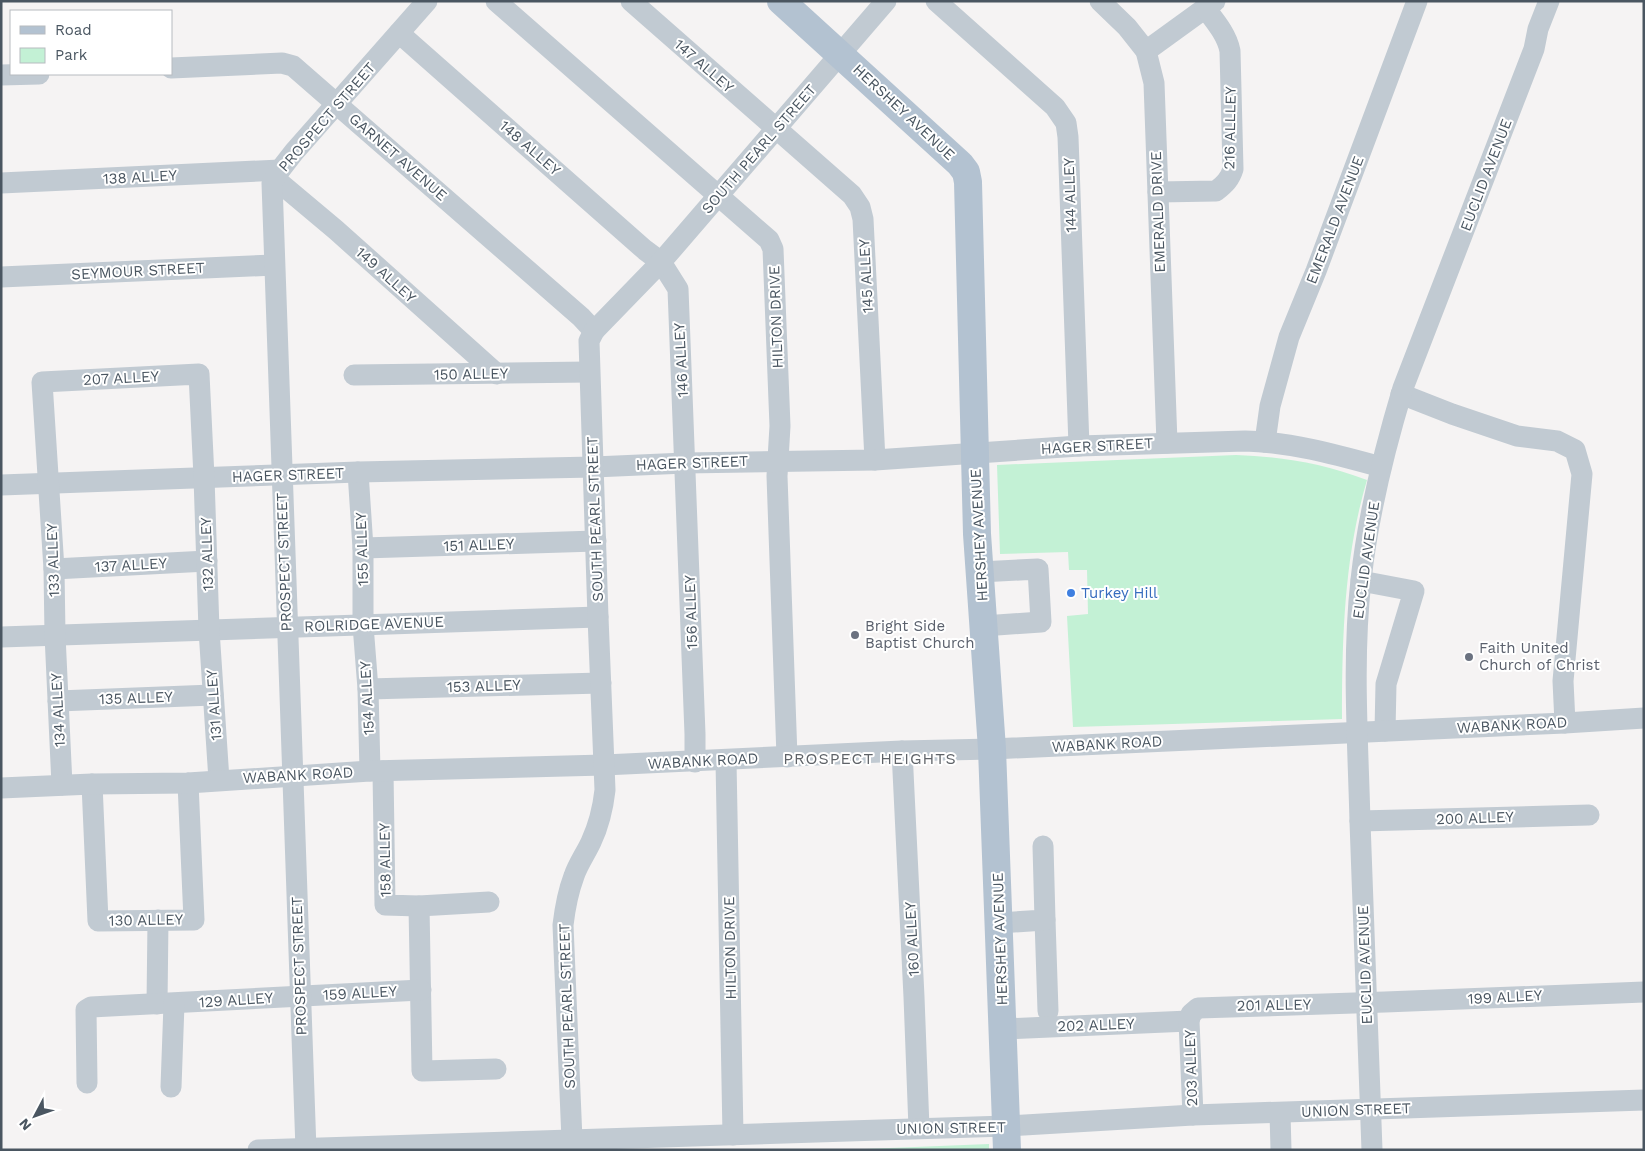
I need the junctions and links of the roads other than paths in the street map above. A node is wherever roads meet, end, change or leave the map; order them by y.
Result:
1 (427, 1) edge
2 (496, 1) edge
3 (631, 1) edge
4 (781, 1) edge
5 (886, 1) edge
6 (936, 1) edge
7 (1100, 1) edge
8 (1417, 1) edge
9 (1549, 1) edge
10 (1210, 5) edge
11 (399, 33) junction
12 (1146, 52) junction
13 (841, 54) junction
14 (172, 68) edge
15 (337, 104) junction
16 (777, 129) junction
17 (277, 174) junction
18 (1, 183) edge
19 (1158, 192) junction
20 (718, 197) junction
21 (661, 262) junction
22 (274, 265) junction
23 (1, 277) edge
24 (594, 331) junction
25 (589, 372) junction
26 (354, 374) dead end
27 (497, 374) junction
28 (1401, 394) junction
29 (1265, 442) junction
30 (1167, 443) junction
31 (1079, 446) junction
32 (975, 453) junction
33 (875, 460) junction
34 (779, 461) junction
35 (685, 463) junction
36 (1381, 466) junction
37 (594, 467) junction
38 (358, 472) junction
39 (281, 475) junction
40 (204, 477) junction
41 (48, 484) junction
42 (1, 485) edge
43 (596, 541) junction
44 (363, 548) junction
45 (207, 561) junction
46 (54, 569) junction
47 (980, 572) junction
48 (1361, 581) junction
49 (598, 617) junction
50 (364, 625) junction
51 (983, 626) junction
52 (286, 627) junction
53 (208, 630) junction
54 (55, 635) junction
55 (1, 637) edge
56 (601, 683) junction
57 (368, 689) junction
58 (213, 695) junction
59 (58, 701) junction
60 (1644, 718) edge
61 (1565, 723) junction
62 (1385, 731) junction
63 (1356, 732) junction
64 (992, 749) junction
65 (902, 751) junction
66 (788, 758) junction
67 (726, 761) junction
68 (695, 762) junction
69 (604, 766) junction
70 (377, 771) junction
71 (291, 776) junction
72 (219, 780) junction
73 (188, 783) junction
74 (92, 784) junction
75 (62, 785) junction
76 (1, 788) edge
77 (1590, 815) dead end
78 (1360, 821) junction
79 (1043, 846) dead end
80 (489, 902) dead end
81 (418, 906) junction
82 (158, 920) junction
83 (1044, 920) junction
84 (999, 923) junction
85 (421, 990) junction
86 (1644, 992) edge
87 (299, 996) junction
88 (1366, 1002) junction
89 (165, 1004) junction
90 (1048, 1011) dead end
91 (1189, 1021) junction
92 (1003, 1029) junction
93 (496, 1069) dead end
94 (87, 1083) dead end
95 (171, 1087) dead end
96 (1644, 1100) edge
97 (1370, 1110) junction
98 (1280, 1113) junction
99 (1193, 1115) junction
100 (919, 1128) junction
101 (733, 1135) junction
102 (1007, 1138) edge
103 (572, 1140) junction
104 (306, 1149) edge
105 (258, 1150) edge
106 (1281, 1150) edge
107 (1372, 1150) edge

1 - 11 street, PROSPECT STREET
2 - 20 street, HILTON DRIVE
3 - 16 street, 147 ALLEY
4 - 13 main road, HERSHEY AVENUE
5 - 13 street, SOUTH PEARL STREET
6 - 31 street, 144 ALLEY
7 - 12 street, EMERALD DRIVE
8 - 29 street, EMERALD AVENUE
9 - 28 street, EUCLID AVENUE
10 - 12 street
10 - 19 street, 216 ALLLEY
11 - 15 street, PROSPECT STREET
11 - 21 street, 148 ALLEY
12 - 19 street, EMERALD DRIVE
13 - 16 street, SOUTH PEARL STREET
13 - 32 main road, HERSHEY AVENUE
14 - 15 street, GARNET AVENUE
15 - 17 street, PROSPECT STREET
15 - 24 street, GARNET AVENUE
16 - 20 street, SOUTH PEARL STREET
16 - 33 street, 145 ALLEY
17 - 18 street, 138 ALLEY
17 - 22 street, PROSPECT STREET
17 - 27 street, 149 ALLEY
19 - 30 street, EMERALD DRIVE
20 - 21 street, SOUTH PEARL STREET
20 - 34 street, HILTON DRIVE
21 - 24 street, SOUTH PEARL STREET
21 - 35 street, 146 ALLEY
22 - 23 street, SEYMOUR STREET
22 - 39 street, PROSPECT STREET
24 - 25 street, SOUTH PEARL STREET
25 - 27 street, 150 ALLEY
25 - 37 street, SOUTH PEARL STREET
26 - 27 street, 150 ALLEY
28 - 36 street, EUCLID AVENUE
28 - 61 street
29 - 30 street, HAGER STREET
29 - 36 street, HAGER STREET
30 - 31 street, HAGER STREET
31 - 32 street, HAGER STREET
32 - 33 street, HAGER STREET
32 - 47 main road, HERSHEY AVENUE
33 - 34 street, HAGER STREET
34 - 35 street, HAGER STREET
34 - 66 street, HILTON DRIVE
35 - 37 street, HAGER STREET
35 - 68 street, 156 ALLEY
36 - 48 street, EUCLID AVENUE
37 - 38 street, HAGER STREET
37 - 43 street, SOUTH PEARL STREET
38 - 39 street, HAGER STREET
38 - 44 street, 155 ALLEY
39 - 40 street, HAGER STREET
39 - 52 street, PROSPECT STREET
40 - 41 street, HAGER STREET
40 - 41 street, 207 ALLEY
40 - 45 street, 132 ALLEY
41 - 42 street, HAGER STREET
41 - 46 street, 133 ALLEY
43 - 44 street, 151 ALLEY
43 - 49 street, SOUTH PEARL STREET
44 - 50 street, 155 ALLEY
45 - 46 street, 137 ALLEY
45 - 53 street, 132 ALLEY
46 - 54 street, 133 ALLEY
47 - 51 main road, HERSHEY AVENUE
47 - 51 street
48 - 62 street
48 - 63 street, EUCLID AVENUE
49 - 50 street, ROLRIDGE AVENUE
49 - 56 street, SOUTH PEARL STREET
50 - 52 street, ROLRIDGE AVENUE
50 - 57 street, 154 ALLEY
51 - 64 main road, HERSHEY AVENUE
52 - 53 street, ROLRIDGE AVENUE
52 - 71 street, PROSPECT STREET
53 - 54 street, ROLRIDGE AVENUE
53 - 58 street, 131 ALLEY
54 - 55 street, ROLRIDGE AVENUE
54 - 59 street, 134 ALLEY
56 - 57 street, 153 ALLEY
56 - 69 street, SOUTH PEARL STREET
57 - 70 street, 154 ALLEY
58 - 59 street, 135 ALLEY
58 - 72 street, 131 ALLEY
59 - 75 street, 134 ALLEY
60 - 61 street, WABANK ROAD
61 - 62 street, WABANK ROAD
62 - 63 street, WABANK ROAD
63 - 64 street, WABANK ROAD
63 - 78 street, EUCLID AVENUE
64 - 65 street, WABANK ROAD
64 - 84 main road, HERSHEY AVENUE
65 - 66 street, WABANK ROAD
65 - 100 street, 160 ALLEY
66 - 67 street, WABANK ROAD
67 - 68 street, WABANK ROAD
67 - 101 street, HILTON DRIVE
68 - 69 street, WABANK ROAD
69 - 70 street, WABANK ROAD
69 - 103 street, SOUTH PEARL STREET
70 - 71 street, WABANK ROAD
70 - 81 street, 158 ALLEY
71 - 72 street, WABANK ROAD
71 - 87 street, PROSPECT STREET
72 - 73 street, WABANK ROAD
73 - 74 street, WABANK ROAD
73 - 82 street, 130 ALLEY
74 - 75 street, WABANK ROAD
74 - 82 street, 130 ALLEY
75 - 76 street, WABANK ROAD
77 - 78 street, 200 ALLEY
78 - 88 street, EUCLID AVENUE
79 - 83 street
80 - 81 street, 158 ALLEY
81 - 85 street
82 - 89 street
83 - 84 street
83 - 90 street
84 - 92 main road, HERSHEY AVENUE
85 - 87 street, 159 ALLEY
85 - 93 street
86 - 88 street, 199 ALLEY
87 - 89 street, 129 ALLEY
87 - 104 street, PROSPECT STREET
88 - 91 street, 201 ALLEY
88 - 97 street, EUCLID AVENUE
89 - 94 street, 129 ALLEY
89 - 95 street
91 - 92 street, 202 ALLEY
91 - 99 street, 203 ALLEY
92 - 102 main road, HERSHEY AVENUE
96 - 97 street, UNION STREET
97 - 98 street, UNION STREET
97 - 107 street, EUCLID AVENUE
98 - 99 street, UNION STREET
98 - 106 street
99 - 102 street, UNION STREET
100 - 101 street, UNION STREET
100 - 102 street, UNION STREET
101 - 103 street, UNION STREET
103 - 104 street, UNION STREET
104 - 105 street, UNION STREET

